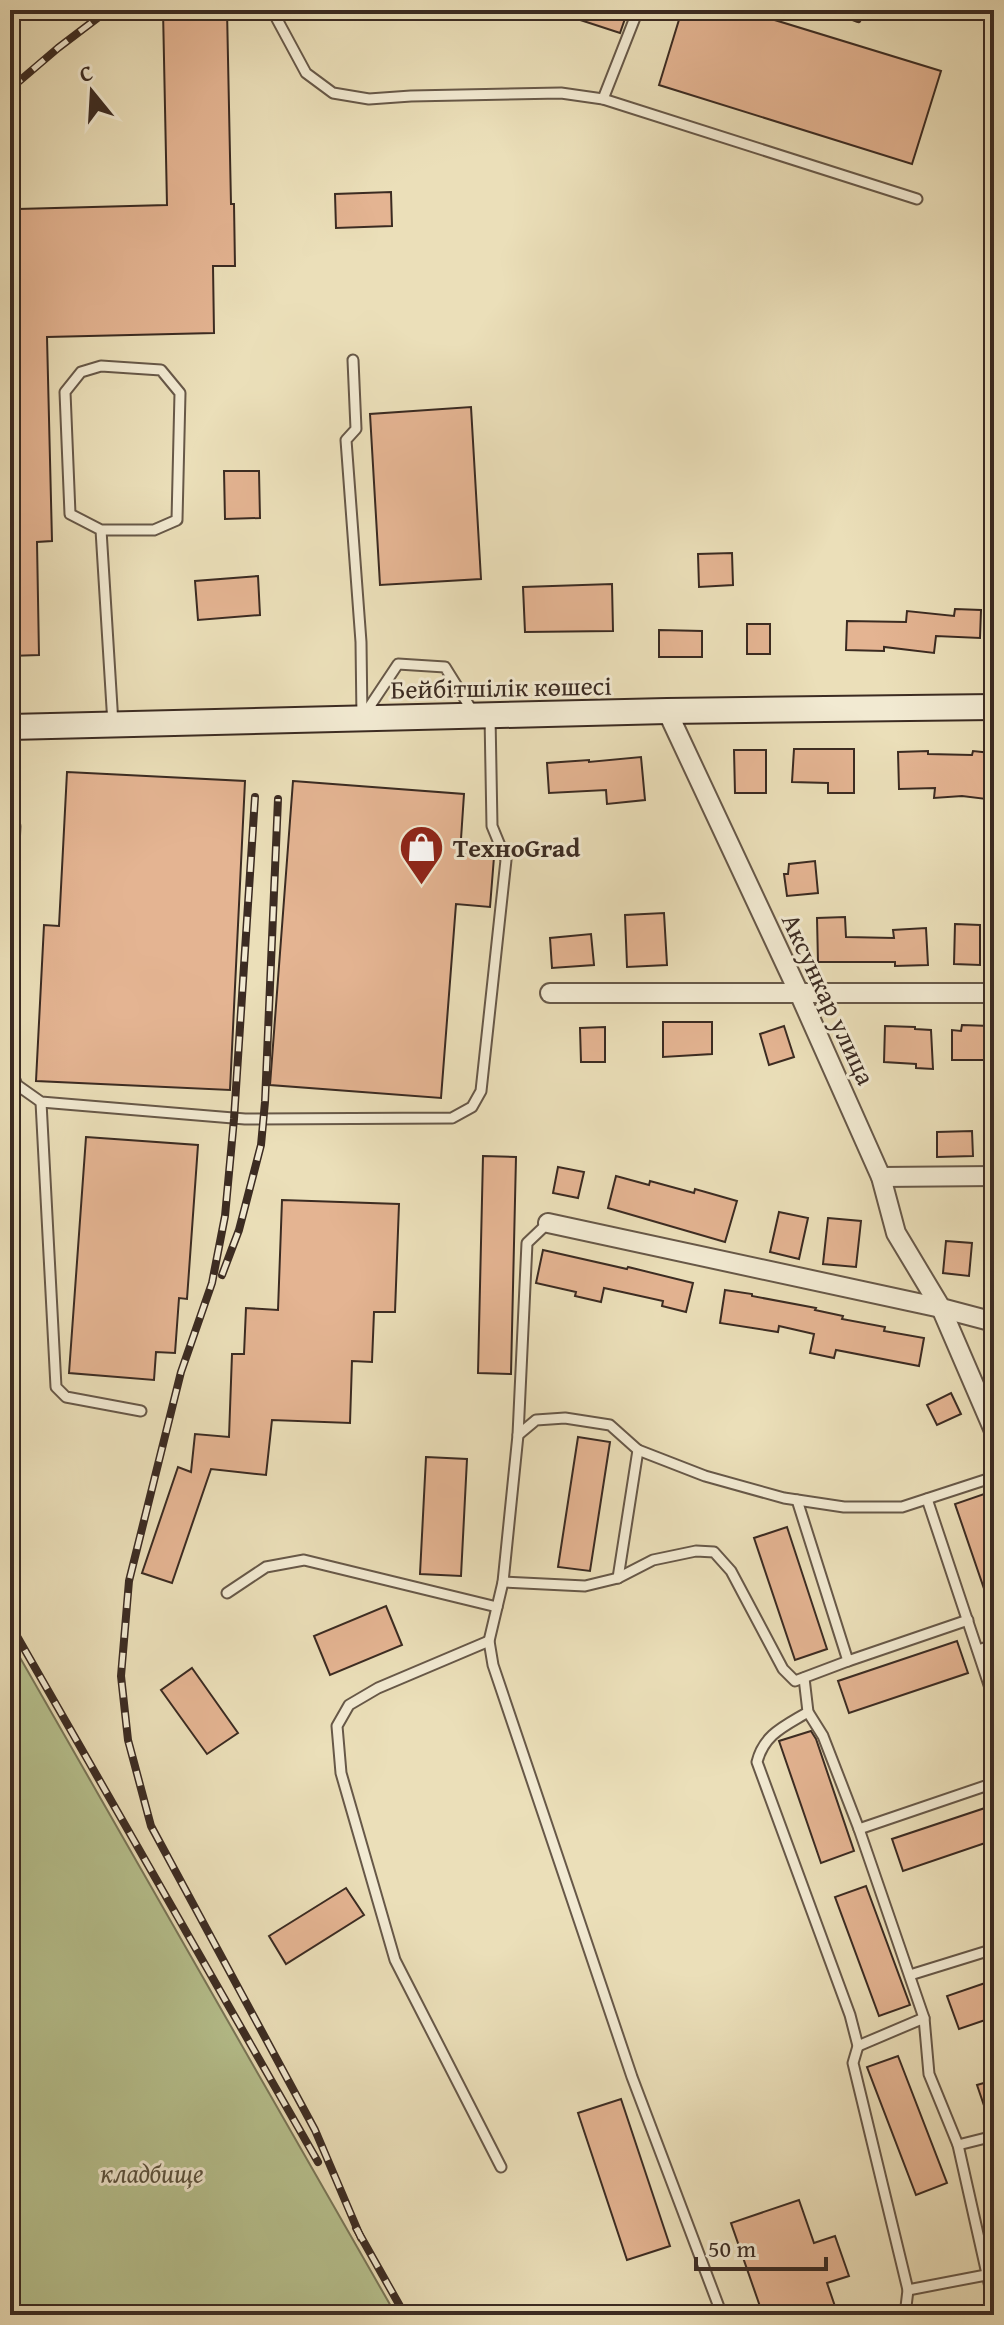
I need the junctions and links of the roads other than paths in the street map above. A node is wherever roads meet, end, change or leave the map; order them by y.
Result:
1 (272, 10) edge
2 (638, 10) edge
3 (603, 99) junction
4 (917, 199) dead end
5 (353, 360) dead end
6 (101, 530) junction
7 (994, 707) edge
8 (667, 711) junction
9 (482, 715) junction
10 (362, 718) junction
11 (113, 724) junction
12 (10, 727) edge
13 (15, 826) dead end
14 (10, 923) edge
15 (550, 993) dead end
16 (799, 993) junction
17 (994, 993) edge
18 (10, 1068) edge
19 (41, 1102) junction
20 (994, 1176) edge
21 (881, 1177) junction
22 (548, 1223) joint
23 (941, 1308) junction
24 (994, 1322) edge
25 (141, 1411) dead end
26 (994, 1431) edge
27 (518, 1435) junction
28 (638, 1450) junction
29 (994, 1477) edge
30 (927, 1499) junction
31 (797, 1500) junction
32 (618, 1578) junction
33 (503, 1582) junction
34 (227, 1593) dead end
35 (497, 1607) junction
36 (968, 1620) junction
37 (489, 1641) junction
38 (994, 1645) edge
39 (978, 1650) junction
40 (848, 1661) junction
41 (804, 1678) junction
42 (994, 1700) edge
43 (808, 1712) junction
44 (994, 1783) edge
45 (859, 1829) junction
46 (994, 1949) edge
47 (910, 1975) junction
48 (924, 2018) junction
49 (858, 2046) junction
50 (994, 2136) edge
51 (958, 2145) junction
52 (501, 2167) dead end
53 (986, 2275) junction
54 (908, 2290) junction
55 (994, 2305) edge
56 (722, 2315) edge
57 (905, 2315) edge

1 - 3 lane
2 - 3 lane
3 - 4 lane
5 - 10 lane
6 - 6 lane
6 - 11 lane
7 - 8 street, Бейбітшілік көшесі
8 - 9 street, Бейбітшілік көшесі
8 - 16 street, Аксункар улица
9 - 10 street, Бейбітшілік көшесі
9 - 10 lane
9 - 19 lane
10 - 11 street, Бейбітшілік көшесі
11 - 12 street, Бейбітшілік көшесі
13 - 14 lane
15 - 16 street
16 - 17 street
16 - 21 street, Аксункар улица
18 - 19 lane
19 - 25 lane
20 - 21 street
21 - 23 street, Аксункар улица
22 - 23 street
22 - 27 lane
23 - 24 street
23 - 26 street, Аксункар улица
27 - 28 lane
27 - 33 lane
28 - 31 lane
28 - 32 lane
29 - 30 lane
30 - 31 lane
30 - 36 lane
31 - 40 lane
32 - 33 lane
32 - 41 lane
33 - 35 lane
34 - 35 lane
35 - 37 lane
36 - 39 lane
36 - 40 lane
37 - 52 lane
37 - 56 lane
38 - 39 lane
39 - 42 lane
40 - 41 lane
41 - 43 lane
43 - 45 lane
43 - 49 lane
44 - 45 lane
45 - 47 lane
46 - 47 lane
47 - 48 lane
48 - 49 lane
48 - 51 lane
49 - 54 lane
50 - 51 lane
51 - 53 lane
53 - 54 lane
53 - 55 lane
54 - 57 lane

